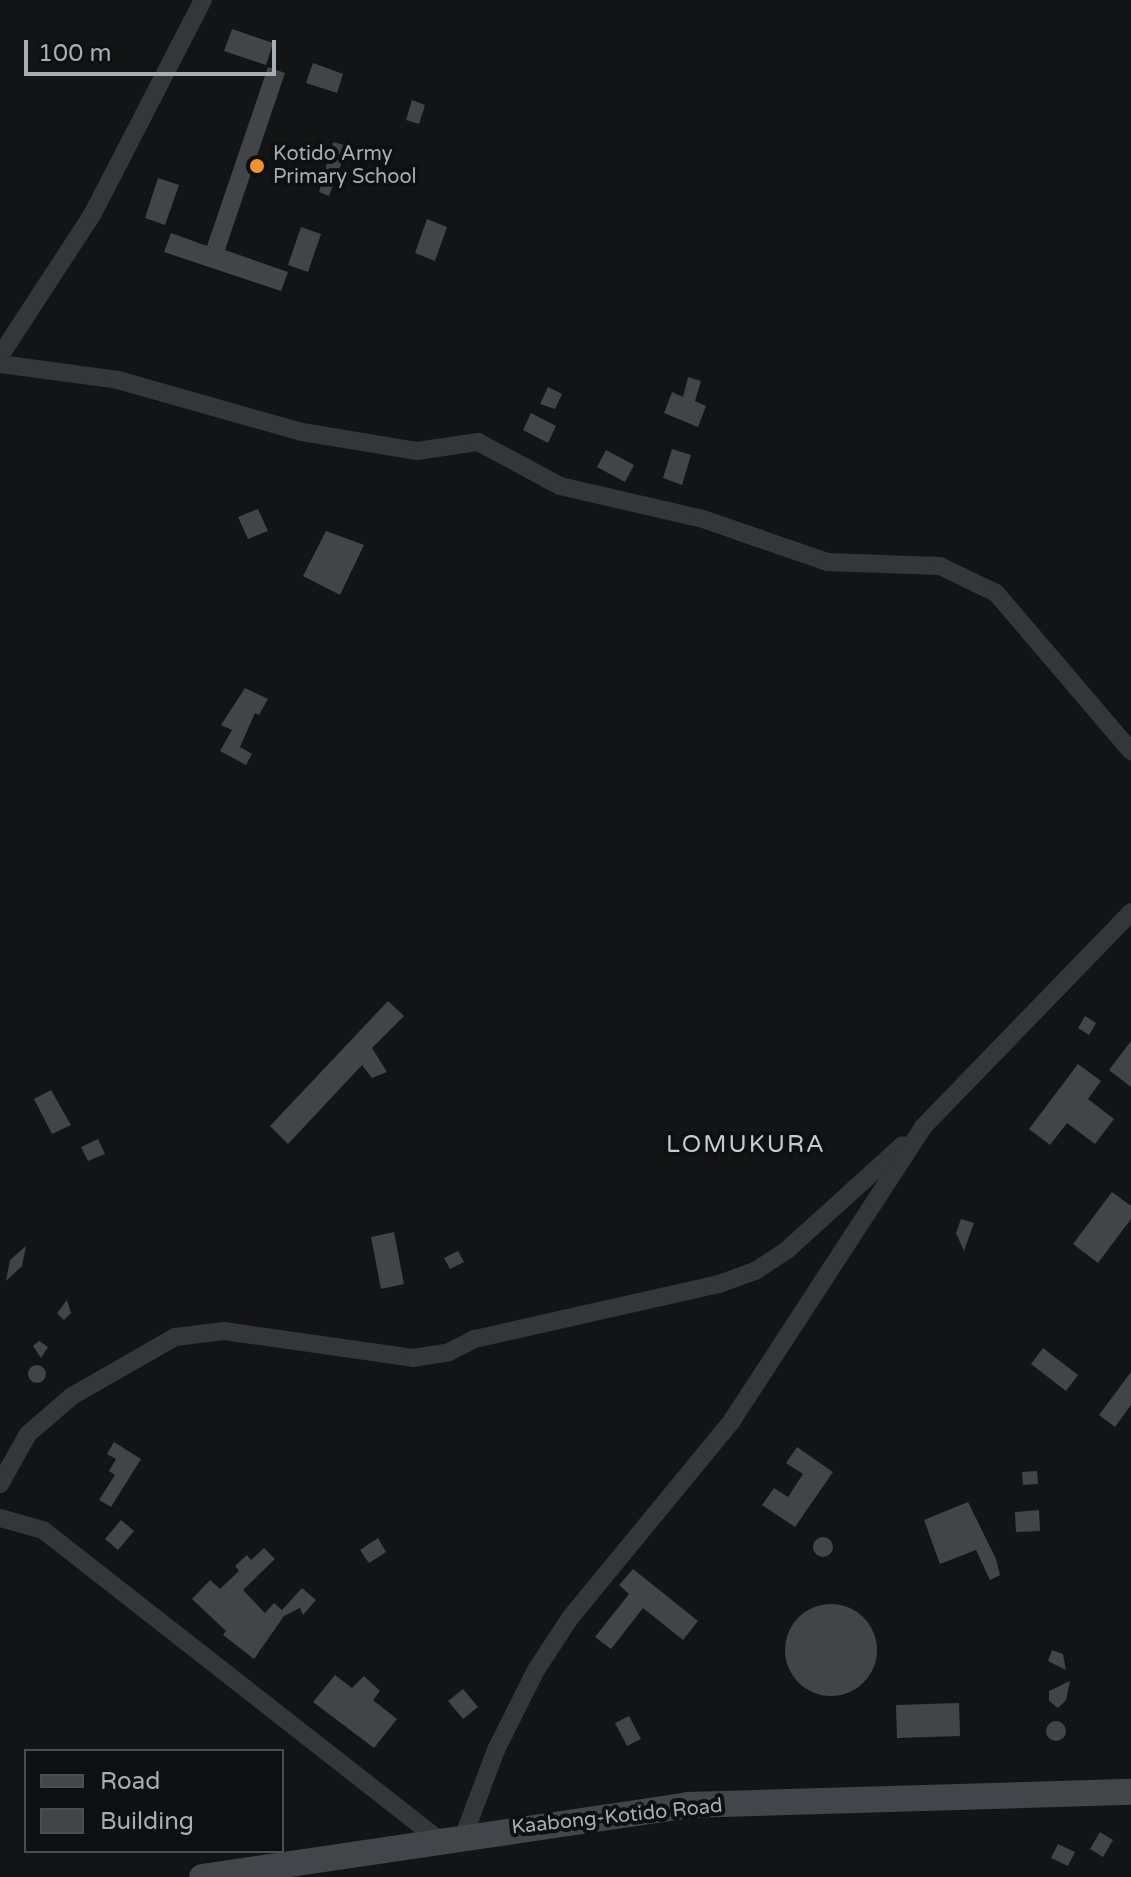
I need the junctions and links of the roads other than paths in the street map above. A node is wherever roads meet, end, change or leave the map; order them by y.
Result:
1 (203, 0) edge
2 (0, 356) edge
3 (0, 364) edge
4 (1131, 751) edge
5 (1131, 912) edge
6 (923, 1127) junction
7 (0, 1484) edge
8 (0, 1518) edge
9 (1131, 1792) edge
10 (464, 1835) junction
11 (438, 1839) junction
12 (202, 1877) edge

1 - 2 street
3 - 4 street
5 - 6 street
6 - 7 street
6 - 10 street
8 - 11 street
9 - 10 street, Kaabong-Kotido Road
10 - 11 street, Kaabong-Kotido Road
11 - 12 street, Kaabong-Kotido Road

